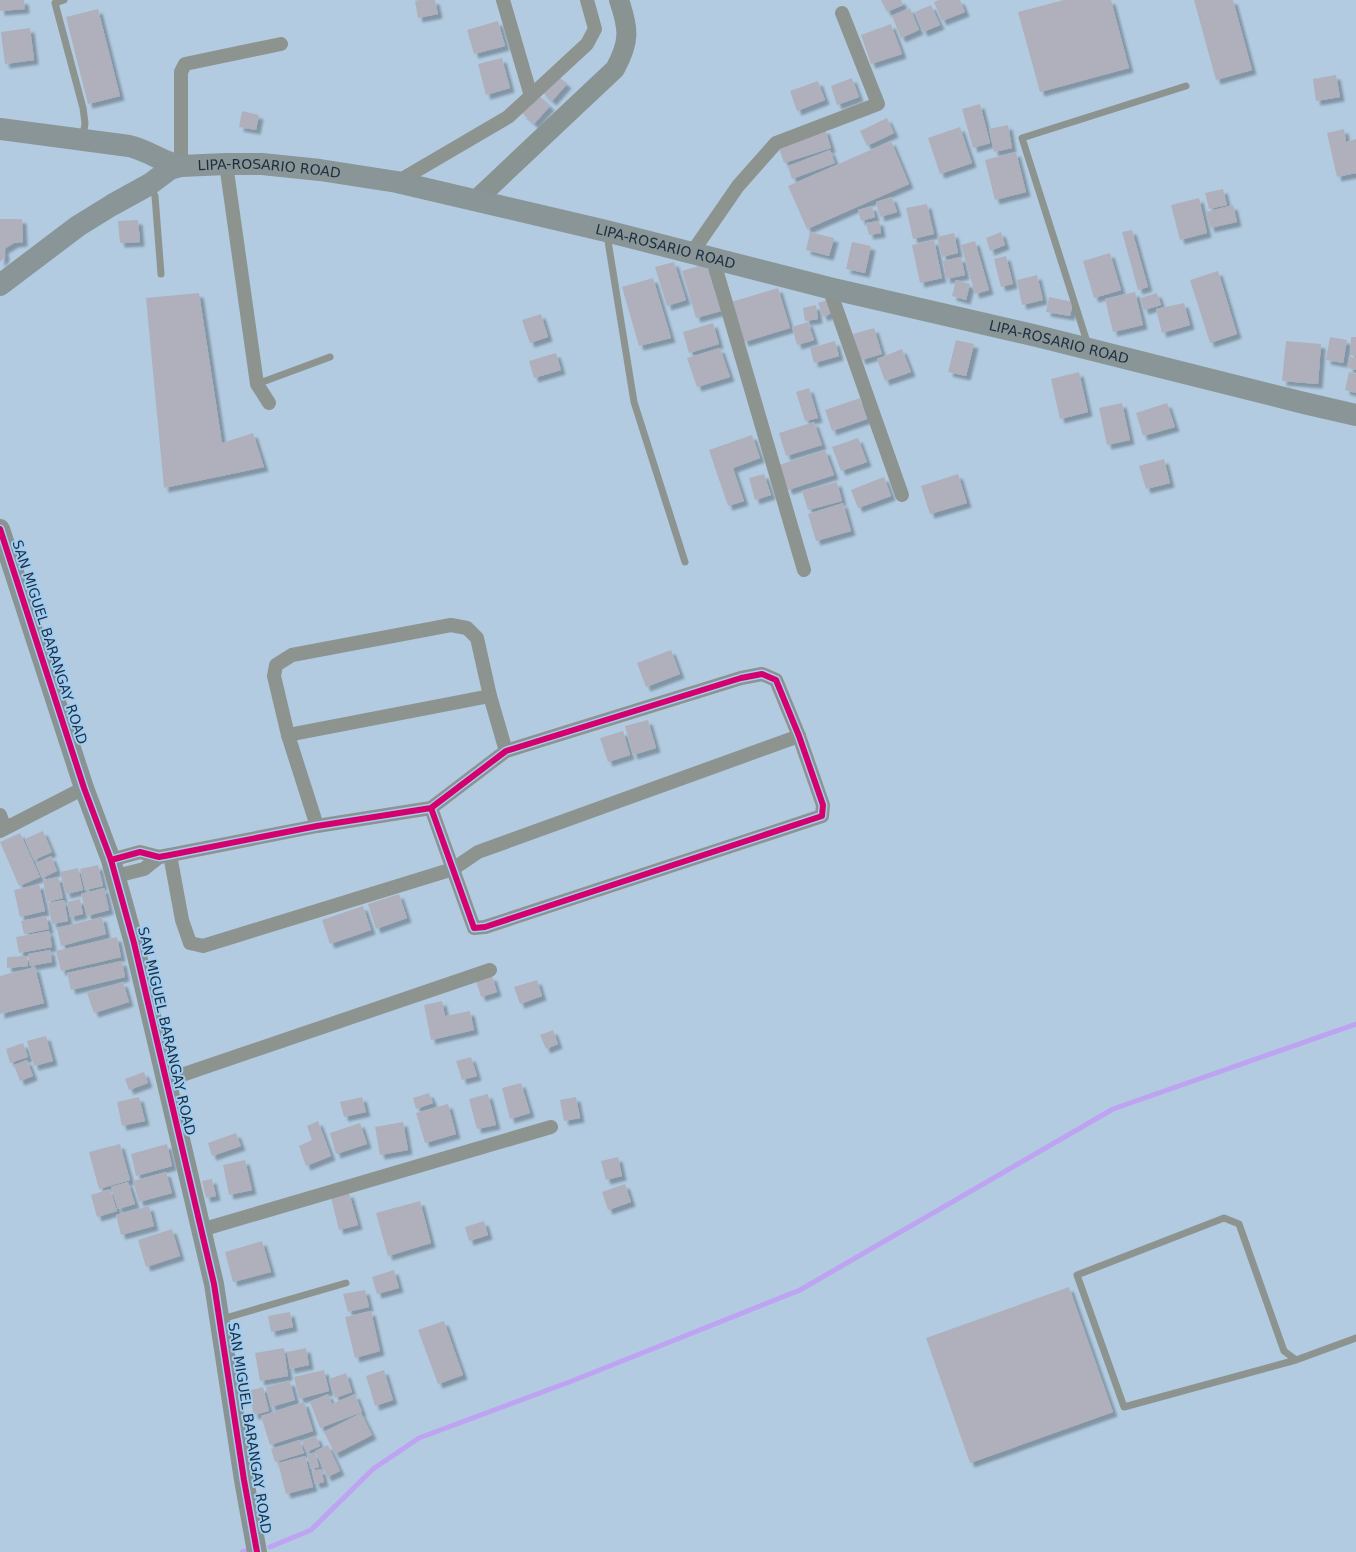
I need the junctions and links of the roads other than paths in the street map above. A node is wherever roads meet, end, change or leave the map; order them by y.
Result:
1 (64, 0) edge
2 (503, 0) edge
3 (587, 0) edge
4 (619, 0) edge
5 (842, 13) dead end
6 (281, 44) dead end
7 (1186, 86) dead end
8 (531, 96) junction
9 (0, 129) edge
10 (83, 140) junction
11 (226, 164) junction
12 (181, 166) junction
13 (397, 182) junction
14 (150, 184) junction
15 (476, 200) junction
16 (606, 231) junction
17 (691, 254) junction
18 (713, 259) junction
19 (161, 274) dead end
20 (0, 285) edge
21 (830, 288) junction
22 (1089, 349) junction
23 (330, 357) dead end
24 (257, 384) junction
25 (269, 403) dead end
26 (1356, 415) edge
27 (902, 495) dead end
28 (0, 528) edge
29 (4, 558) edge
30 (685, 562) dead end
31 (804, 570) dead end
32 (490, 696) junction
33 (288, 736) junction
34 (799, 736) junction
35 (506, 751) junction
36 (84, 788) junction
37 (430, 808) junction
38 (2, 825) edge
39 (317, 826) junction
40 (164, 856) junction
41 (113, 868) junction
42 (453, 869) junction
43 (490, 970) dead end
44 (166, 1080) junction
45 (551, 1127) dead end
46 (201, 1230) junction
47 (346, 1283) dead end
48 (220, 1319) junction
49 (1356, 1338) edge
50 (1296, 1360) junction
51 (257, 1552) edge

1 - 10 lane
2 - 8 street
3 - 8 street
4 - 15 street
5 - 17 street
6 - 12 street
7 - 22 lane
8 - 13 street
9 - 10 main road
10 - 12 main road
11 - 12 main road, LIPA-ROSARIO ROAD
11 - 13 main road, LIPA-ROSARIO ROAD
11 - 24 street
12 - 14 main road, LIPA-ROSARIO ROAD
13 - 15 main road, LIPA-ROSARIO ROAD
14 - 19 lane
14 - 20 main road, LIPA-ROSARIO ROAD
15 - 16 main road, LIPA-ROSARIO ROAD
16 - 17 main road, LIPA-ROSARIO ROAD
16 - 30 lane
17 - 18 main road, LIPA-ROSARIO ROAD
18 - 21 main road, LIPA-ROSARIO ROAD
18 - 31 street
21 - 22 main road, LIPA-ROSARIO ROAD
21 - 27 street
22 - 26 main road, LIPA-ROSARIO ROAD
23 - 24 lane
24 - 25 street
28 - 29 street, SAN MIGUEL BARANGAY ROAD
29 - 36 street, SAN MIGUEL BARANGAY ROAD
32 - 33 street
32 - 33 street
32 - 35 street
33 - 39 street
34 - 35 street
34 - 42 street
34 - 42 street
35 - 37 street
36 - 38 street
36 - 41 street, SAN MIGUEL BARANGAY ROAD
37 - 39 street
37 - 42 street
39 - 40 street
40 - 41 street
40 - 42 street
41 - 44 street, SAN MIGUEL BARANGAY ROAD
43 - 44 street
44 - 46 street, SAN MIGUEL BARANGAY ROAD
45 - 46 street
46 - 48 street, SAN MIGUEL BARANGAY ROAD
47 - 48 lane
48 - 51 street, SAN MIGUEL BARANGAY ROAD
49 - 50 lane
50 - 50 lane

